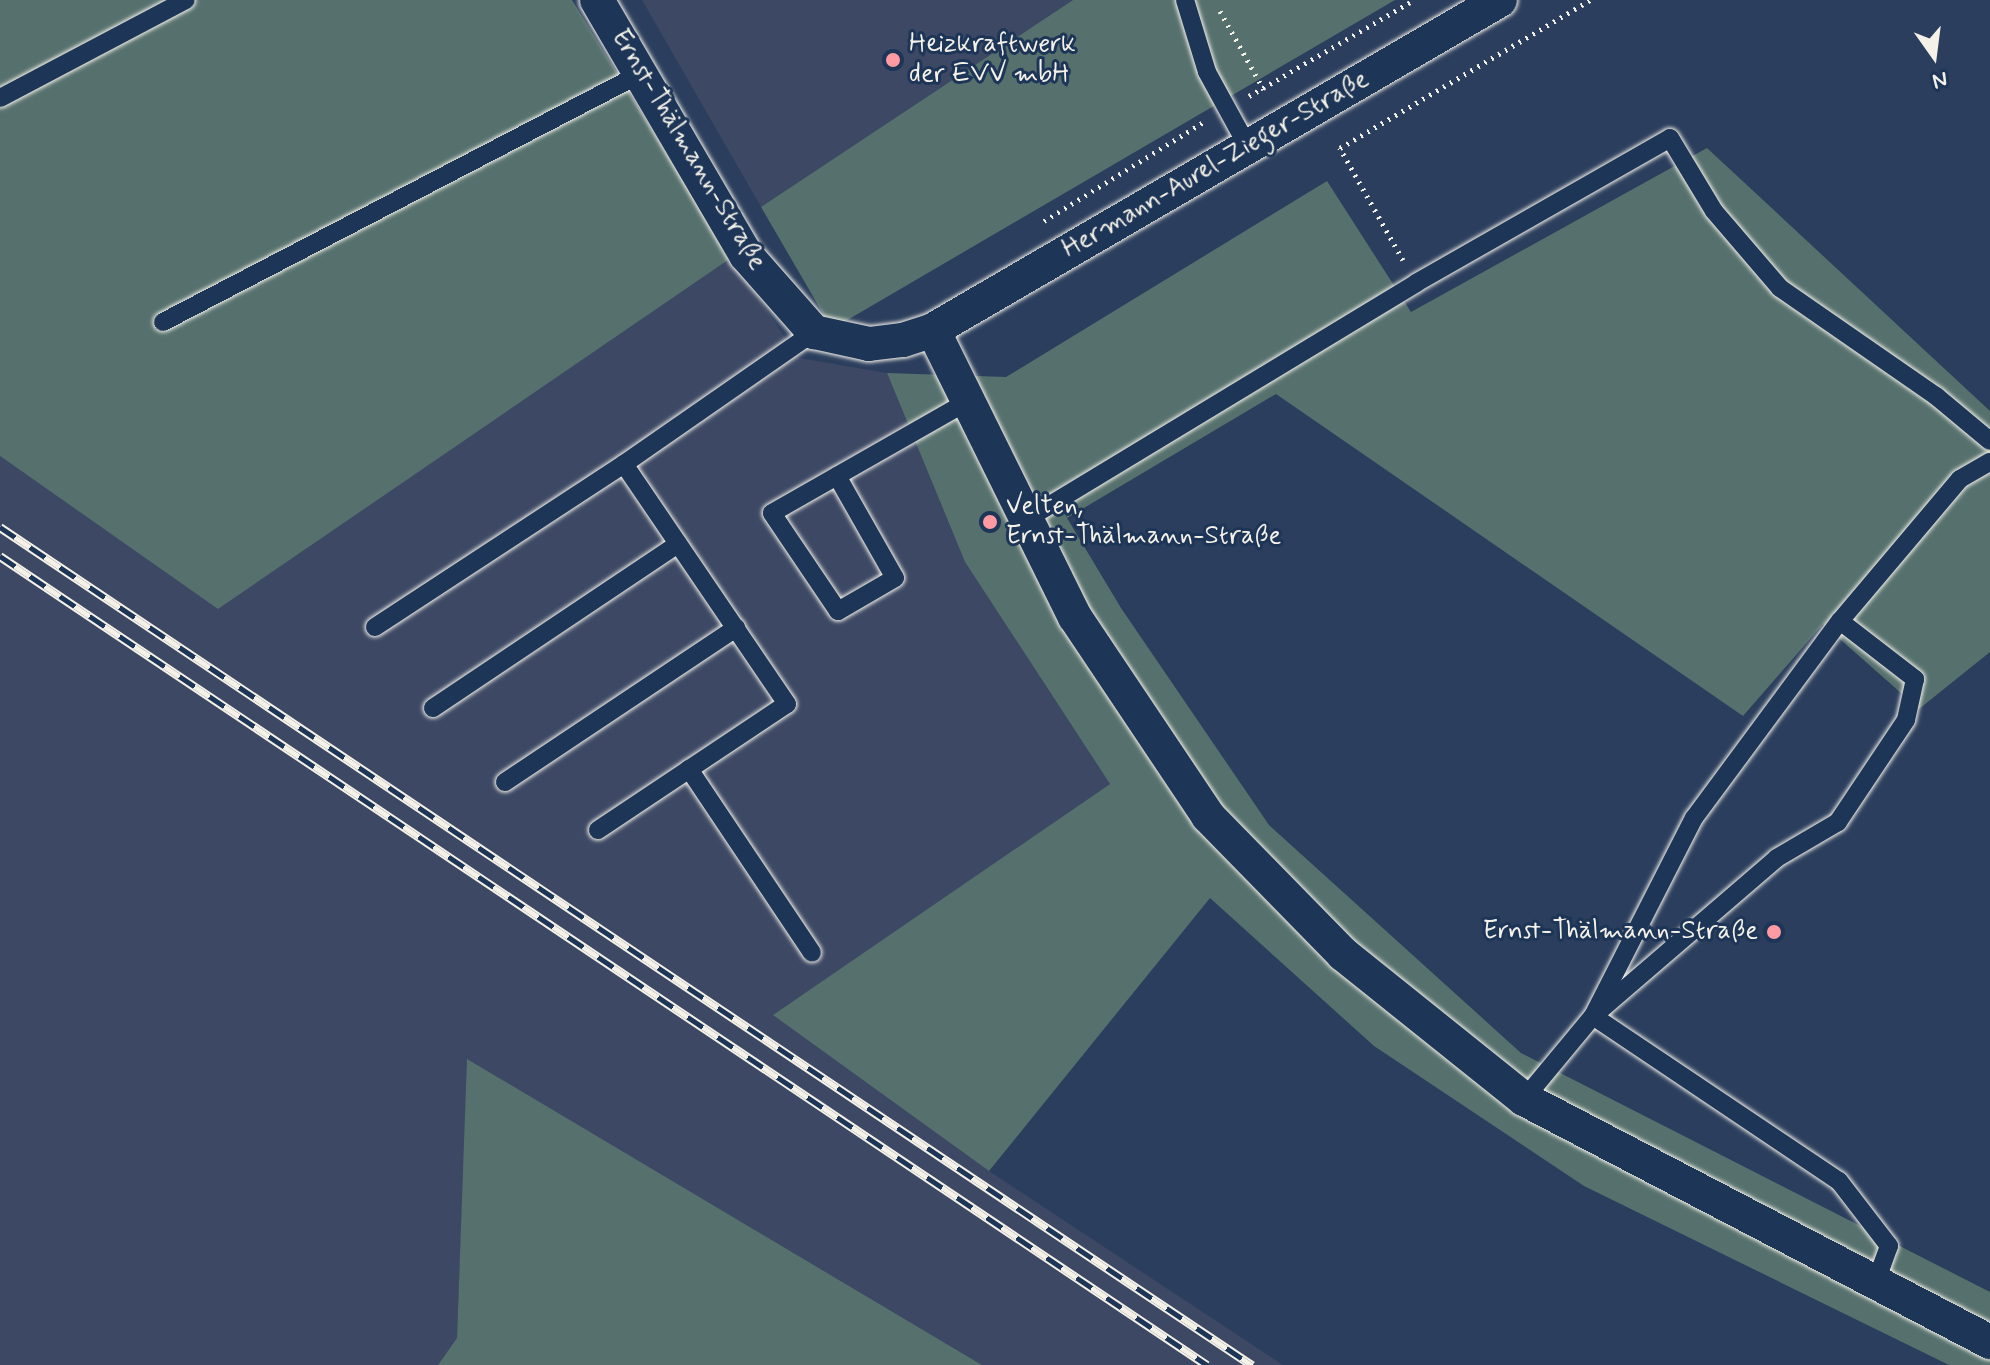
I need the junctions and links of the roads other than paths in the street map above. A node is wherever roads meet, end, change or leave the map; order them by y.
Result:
1 (186, 0) edge
2 (597, 0) edge
3 (1185, 0) edge
4 (1500, 0) edge
5 (640, 74) junction
6 (0, 98) edge
7 (1248, 147) junction
8 (163, 322) dead end
9 (933, 330) junction
10 (814, 332) junction
11 (968, 401) junction
12 (1990, 441) edge
13 (1990, 462) edge
14 (624, 464) junction
15 (837, 476) junction
16 (1027, 519) junction
17 (678, 544) junction
18 (1840, 621) junction
19 (375, 627) dead end
20 (736, 628) junction
21 (433, 708) dead end
22 (689, 769) junction
23 (505, 782) dead end
24 (598, 830) dead end
25 (812, 953) dead end
26 (1593, 1016) junction
27 (1524, 1099) junction
28 (1875, 1284) junction
29 (1990, 1342) edge

1 - 6 lane
2 - 5 street, Ernst-Thälmann-Straße
3 - 7 lane
4 - 7 street, Hermann-Aurel-Zieger-Straße
5 - 8 lane
5 - 10 street, Ernst-Thälmann-Straße
7 - 9 street, Hermann-Aurel-Zieger-Straße
9 - 10 street
9 - 11 street
10 - 14 lane
11 - 15 lane
11 - 16 street
12 - 16 lane
13 - 18 lane
14 - 17 lane
14 - 19 lane
15 - 15 lane
16 - 27 street
17 - 20 lane
17 - 21 lane
18 - 26 lane
18 - 26 lane
20 - 22 lane
20 - 23 lane
22 - 24 lane
22 - 25 lane
26 - 27 lane
26 - 28 lane
27 - 28 street
28 - 29 street

